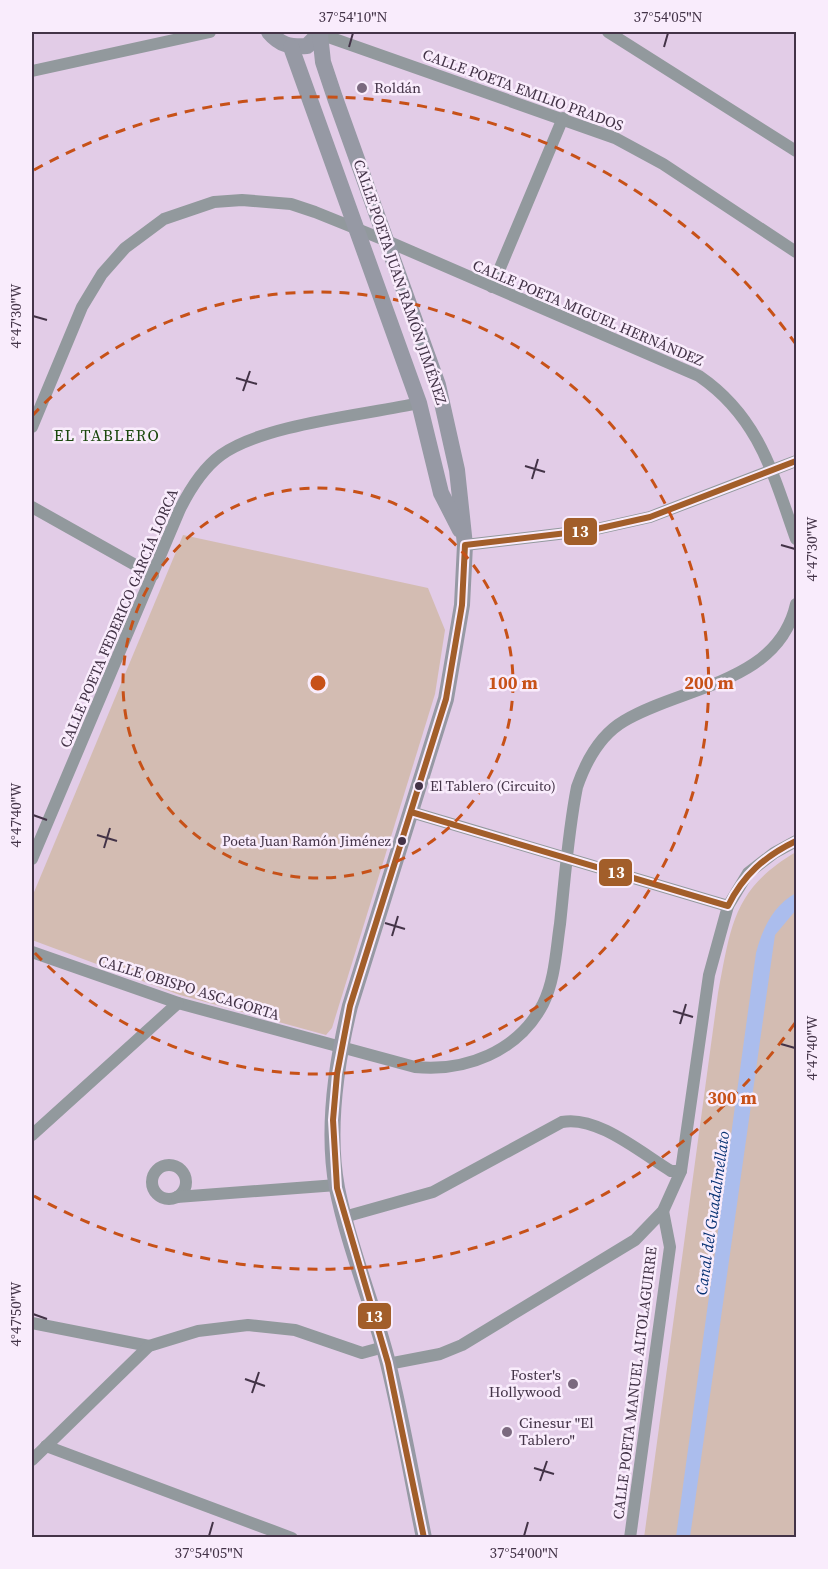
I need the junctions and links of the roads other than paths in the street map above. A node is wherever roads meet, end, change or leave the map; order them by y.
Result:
1 (210, 32) edge
2 (269, 32) edge
3 (608, 32) edge
4 (320, 33) edge
5 (291, 47) junction
6 (32, 71) edge
7 (563, 117) junction
8 (796, 151) edge
9 (357, 229) junction
10 (387, 241) junction
11 (796, 252) edge
12 (492, 287) junction
13 (419, 403) junction
14 (32, 427) edge
15 (796, 461) edge
16 (771, 471) junction
17 (32, 507) edge
18 (796, 539) edge
19 (465, 545) junction
20 (153, 575) junction
21 (796, 604) edge
22 (411, 812) junction
23 (796, 841) edge
24 (567, 858) junction
25 (32, 859) edge
26 (728, 906) junction
27 (32, 952) edge
28 (177, 1003) junction
29 (340, 1047) junction
30 (32, 1135) edge
31 (681, 1171) junction
32 (337, 1185) junction
33 (177, 1197) dead end
34 (663, 1211) junction
35 (344, 1217) junction
36 (32, 1323) edge
37 (149, 1346) junction
38 (384, 1347) junction
39 (388, 1364) junction
40 (46, 1446) junction
41 (32, 1460) edge
42 (292, 1538) edge
43 (424, 1538) edge
44 (630, 1538) edge

1 - 6 street
2 - 5 main road
3 - 8 street
4 - 5 main road
4 - 7 street, CALLE POETA EMILIO PRADOS
4 - 10 main road, CALLE POETA JUAN RAMÓN JIMÉNEZ
5 - 9 main road, CALLE POETA JUAN RAMÓN JIMÉNEZ
7 - 11 street, CALLE POETA EMILIO PRADOS
7 - 12 street
9 - 10 street, CALLE POETA MIGUEL HERNÁNDEZ
9 - 13 main road, CALLE POETA JUAN RAMÓN JIMÉNEZ
9 - 14 street, CALLE POETA MIGUEL HERNÁNDEZ
10 - 12 street, CALLE POETA MIGUEL HERNÁNDEZ
10 - 19 main road, CALLE POETA JUAN RAMÓN JIMÉNEZ
12 - 16 street, CALLE POETA MIGUEL HERNÁNDEZ
13 - 19 main road, CALLE POETA JUAN RAMÓN JIMÉNEZ
13 - 20 street, CALLE POETA FEDERICO GARCÍA LORCA
15 - 16 street
16 - 18 street, CALLE POETA MIGUEL HERNÁNDEZ
16 - 19 street
17 - 20 street
19 - 22 main road
20 - 25 street, CALLE POETA FEDERICO GARCÍA LORCA
21 - 24 street
22 - 24 street
22 - 29 main road
23 - 26 street
24 - 26 street
24 - 29 street
26 - 31 street
27 - 28 street, CALLE OBISPO ASCAGORTA
28 - 29 street, CALLE OBISPO ASCAGORTA
28 - 30 street
29 - 32 main road
31 - 34 street
31 - 35 street
32 - 33 street
32 - 35 main road
34 - 39 street
34 - 44 street, CALLE POETA MANUEL ALTOLAGUIRRE
35 - 38 main road
36 - 37 street
37 - 38 street
37 - 40 street
38 - 39 main road
39 - 43 main road
40 - 41 street
40 - 42 street

